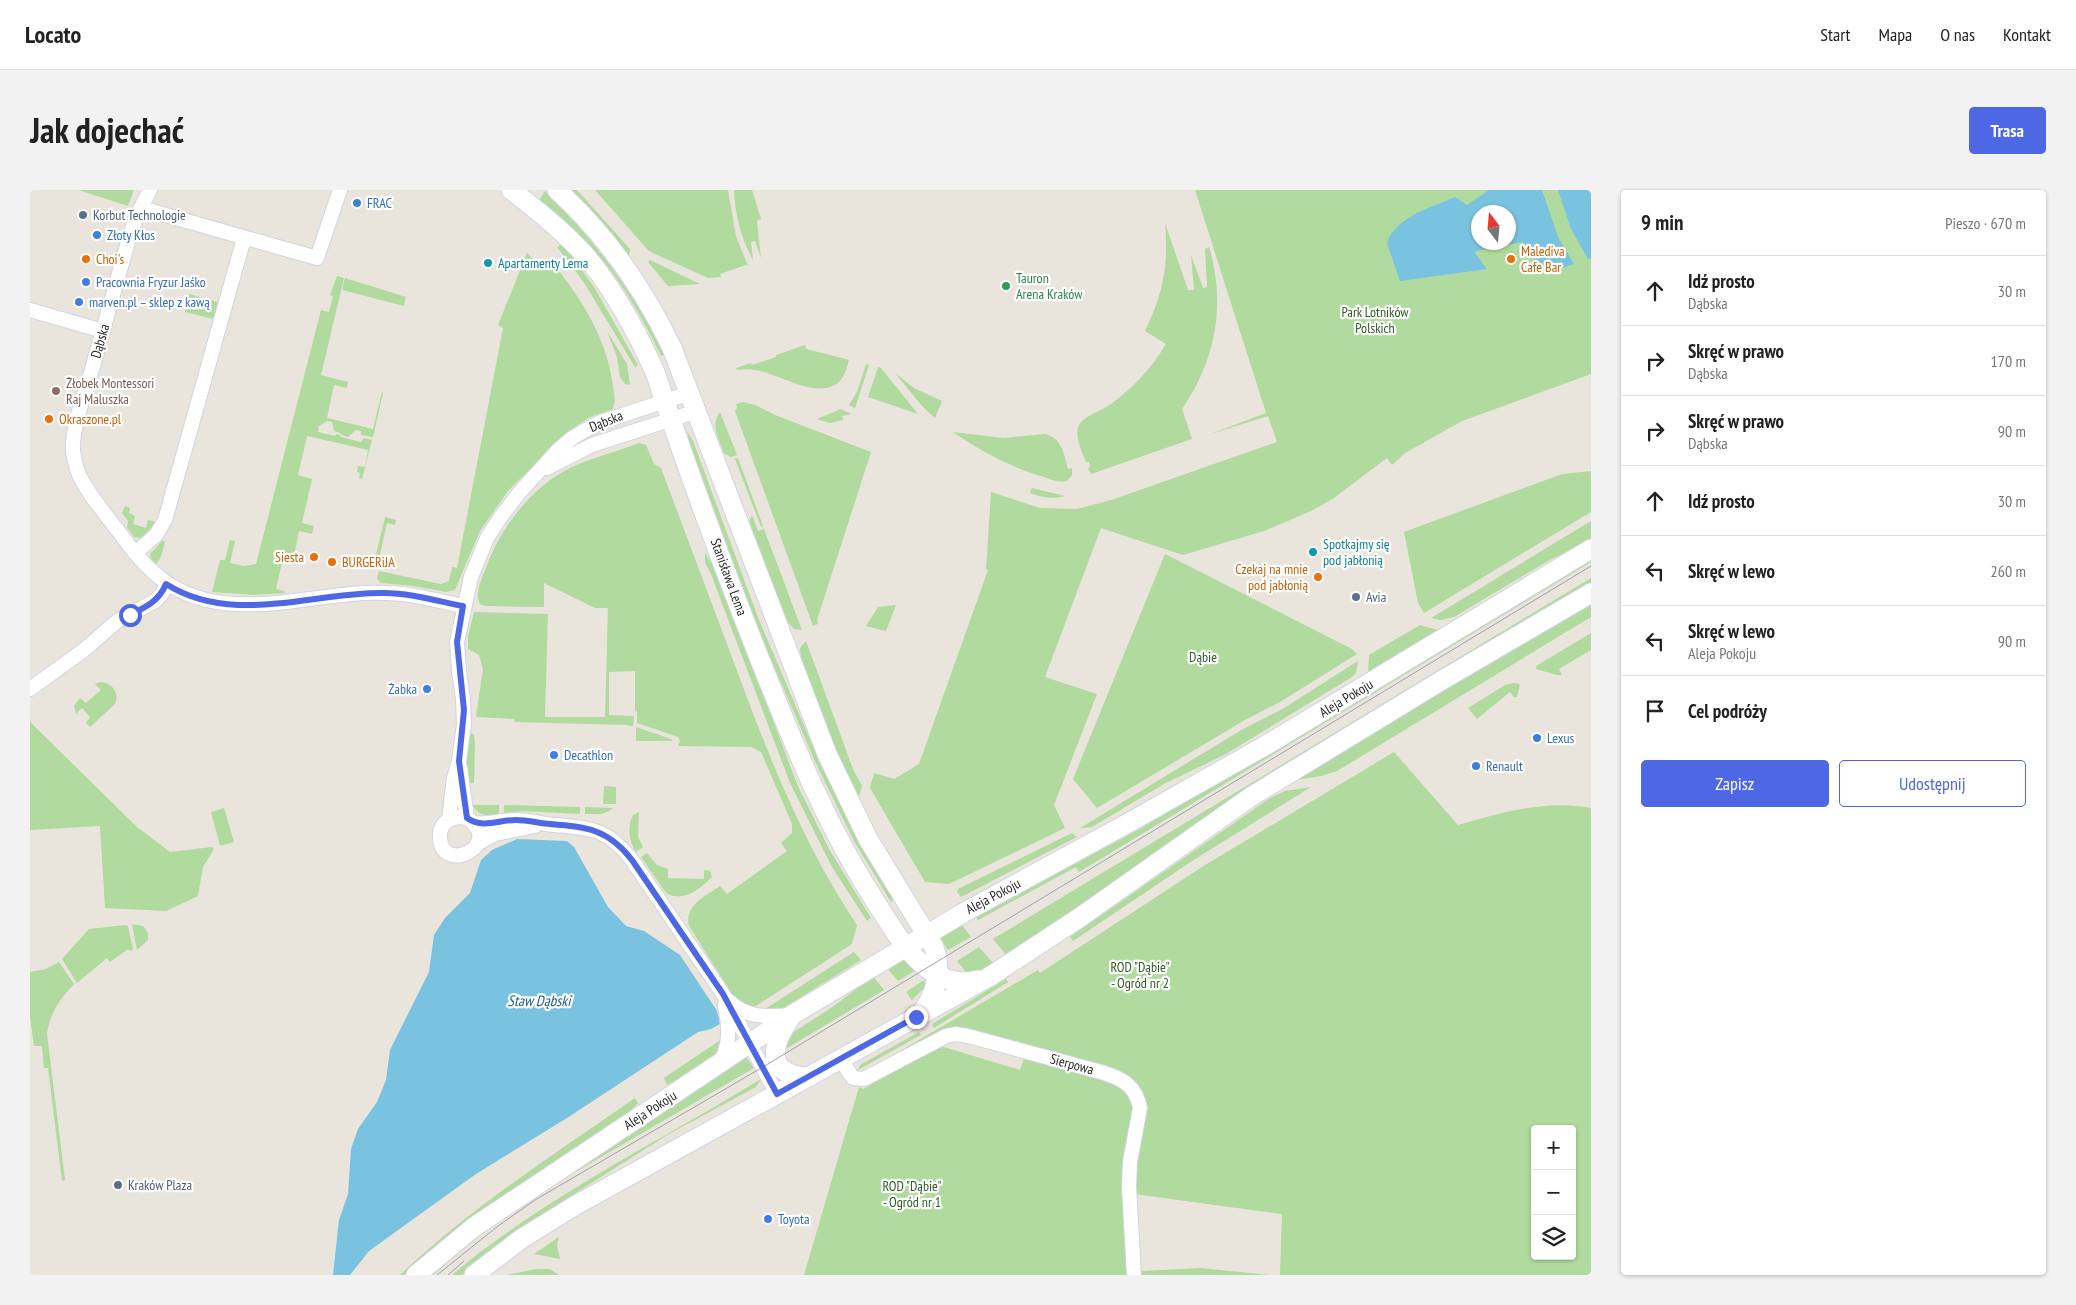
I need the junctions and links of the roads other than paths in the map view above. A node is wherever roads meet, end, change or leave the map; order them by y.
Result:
1 (150, 190) edge
2 (340, 190) edge
3 (511, 190) edge
4 (557, 190) edge
5 (141, 208) junction
6 (244, 238) junction
7 (30, 310) edge
8 (103, 331) junction
9 (690, 393) junction
10 (664, 400) junction
11 (697, 411) junction
12 (671, 419) junction
13 (538, 474) junction
14 (1591, 549) edge
15 (135, 554) junction
16 (166, 584) junction
17 (1591, 593) edge
18 (463, 606) junction
19 (30, 689) edge
20 (459, 761) junction
21 (449, 819) junction
22 (470, 820) junction
23 (548, 824) junction
24 (477, 844) junction
25 (927, 933) junction
26 (906, 946) junction
27 (938, 975) junction
28 (989, 977) junction
29 (723, 994) junction
30 (792, 1015) junction
31 (919, 1016) junction
32 (750, 1044) junction
33 (841, 1060) junction
34 (718, 1065) junction
35 (809, 1077) junction
36 (777, 1094) junction
37 (416, 1275) edge
38 (474, 1275) edge
39 (1134, 1275) edge

1 - 5 street, Dąbska
2 - 6 street
3 - 10 main road, Stanisława Lema
4 - 9 main road, Stanisława Lema
5 - 6 street
5 - 8 street, Dąbska
6 - 15 street
7 - 8 street
8 - 15 street, Dąbska
9 - 10 street, Dąbska
9 - 11 main road, Stanisława Lema
10 - 12 main road, Stanisława Lema
10 - 13 street, Dąbska
11 - 12 street, Dąbska
11 - 25 main road, Stanisława Lema
12 - 13 street, Dąbska
12 - 26 main road, Stanisława Lema
13 - 18 street, Dąbska
14 - 25 main road, Aleja Pokoju
15 - 16 street, Dąbska
16 - 18 street, Dąbska
16 - 19 street
17 - 28 main road
18 - 20 street, Dąbska
20 - 21 street
20 - 22 street
21 - 22 street
21 - 24 street
22 - 23 street
22 - 24 street
23 - 24 street
23 - 29 street
25 - 26 main road, Aleja Pokoju
25 - 27 main road, Stanisława Lema
26 - 27 main road, Stanisława Lema
26 - 30 main road, Aleja Pokoju
27 - 28 main road, Stanisława Lema
27 - 31 main road, Stanisława Lema
28 - 31 main road
29 - 30 street
29 - 32 street
29 - 34 street
30 - 32 main road, Aleja Pokoju
30 - 35 main road
31 - 33 main road
32 - 34 main road, Aleja Pokoju
32 - 36 street
33 - 35 main road
33 - 39 street, Sierpowa
34 - 37 main road, Aleja Pokoju
35 - 36 main road
36 - 38 main road

